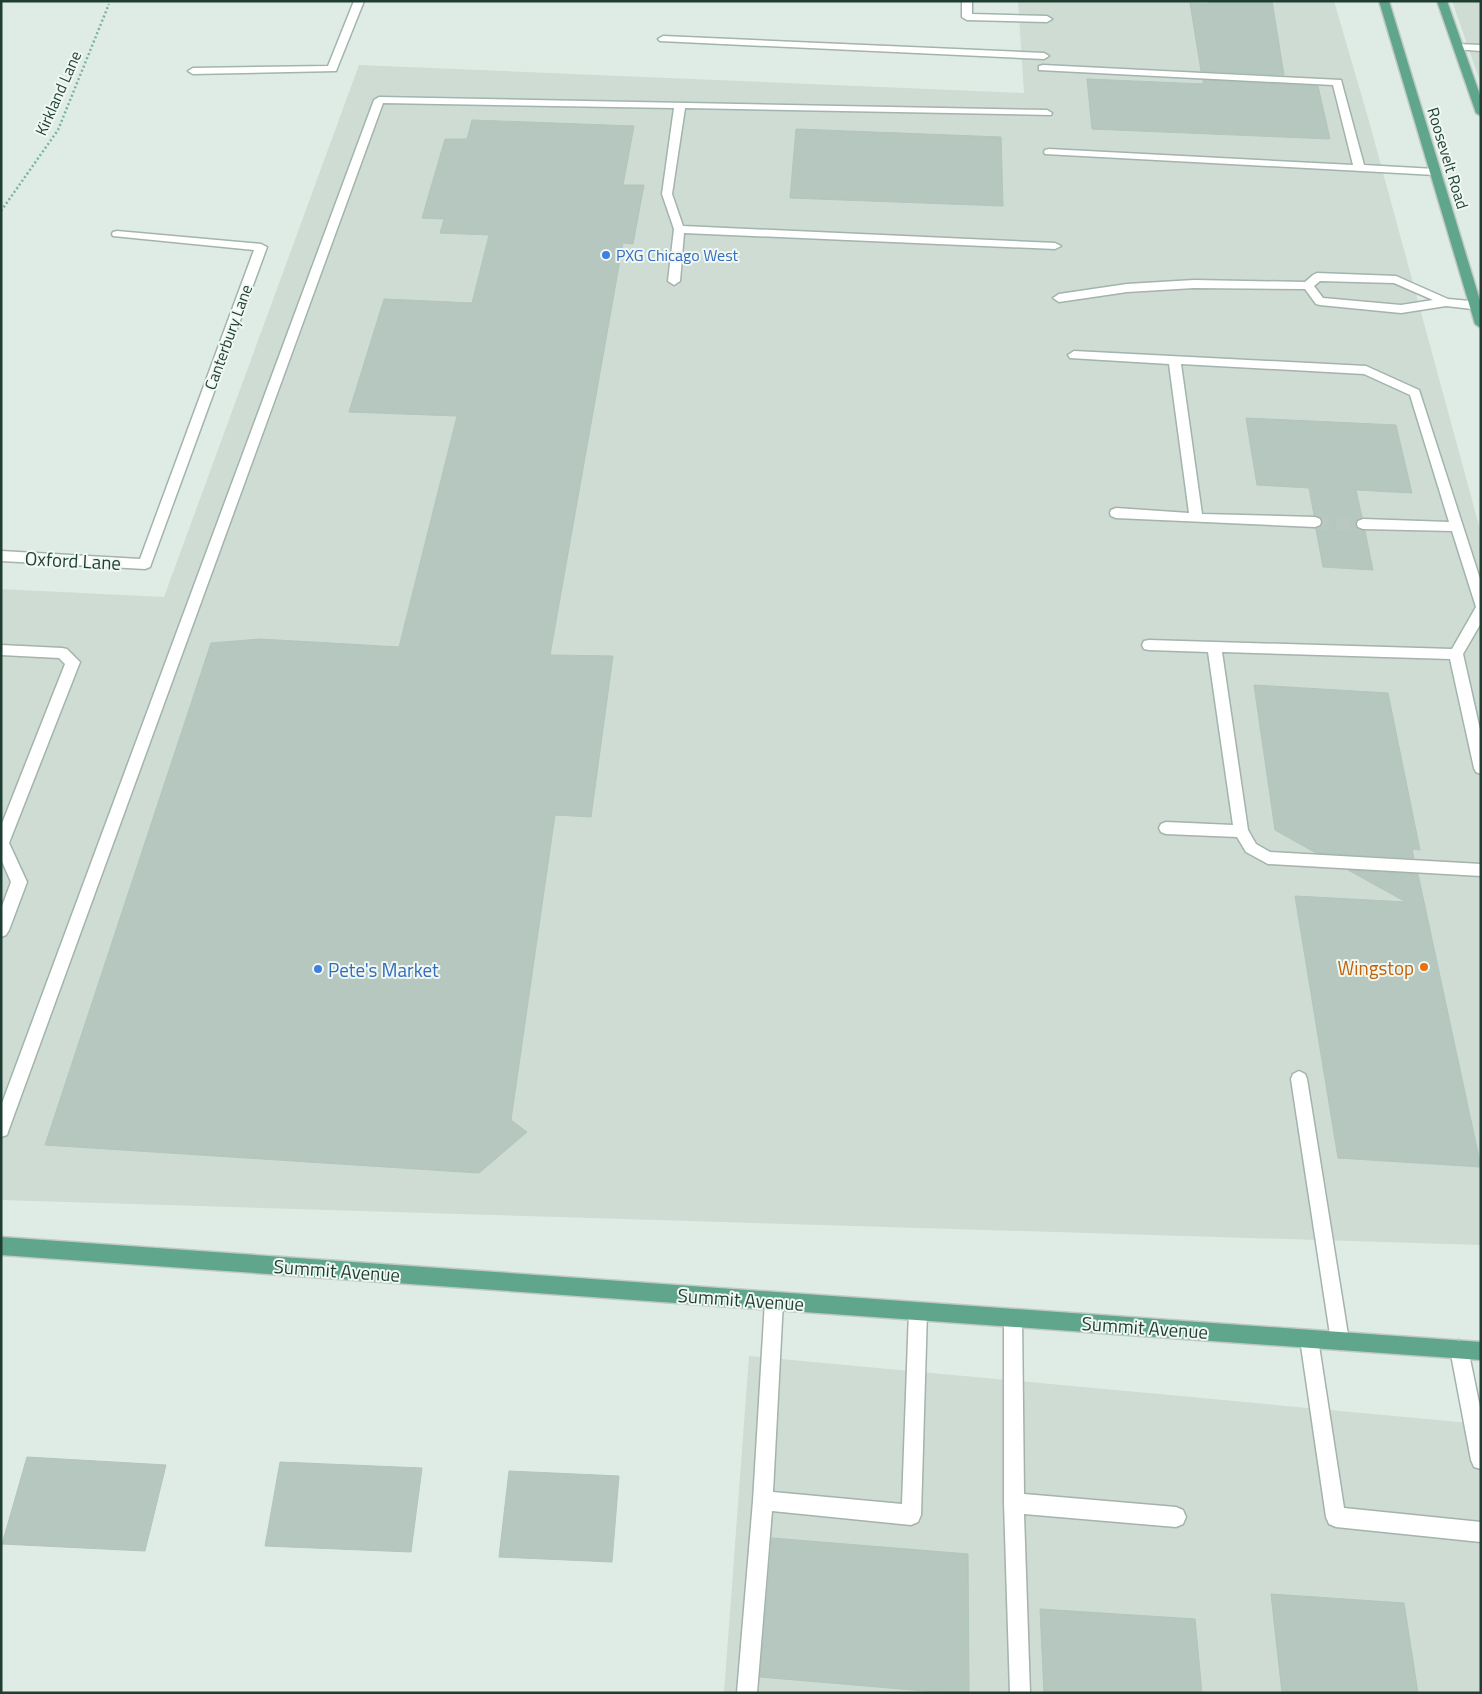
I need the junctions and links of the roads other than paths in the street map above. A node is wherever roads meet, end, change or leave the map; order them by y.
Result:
1 (359, 1) edge
2 (967, 1) edge
3 (1384, 1) edge
4 (1442, 1) edge
5 (1047, 19) dead end
6 (663, 39) dead end
7 (1458, 47) junction
8 (1481, 48) edge
9 (1044, 56) dead end
10 (1043, 68) dead end
11 (192, 71) dead end
12 (680, 105) junction
13 (1481, 113) edge
14 (1047, 114) dead end
15 (1049, 152) dead end
16 (1359, 168) junction
17 (1435, 172) junction
18 (679, 229) junction
19 (116, 234) dead end
20 (1055, 246) dead end
21 (674, 281) dead end
22 (1308, 286) junction
23 (1059, 298) dead end
24 (1446, 302) junction
25 (1478, 306) edge
26 (1481, 324) edge
27 (1074, 355) dead end
28 (1174, 360) junction
29 (1116, 513) dead end
30 (1196, 518) junction
31 (1315, 522) tunnel mouth
32 (1363, 524) tunnel mouth
33 (1457, 527) junction
34 (1, 556) edge
35 (145, 564) joint
36 (1481, 604) edge
37 (1481, 611) edge
38 (1149, 646) dead end
39 (1214, 647) junction
40 (1, 650) edge
41 (1456, 654) junction
42 (1481, 768) edge
43 (1166, 828) dead end
44 (1241, 831) junction
45 (1481, 870) edge
46 (1, 930) edge
47 (1299, 1079) dead end
48 (1, 1129) edge
49 (1, 1246) edge
50 (774, 1301) junction
51 (918, 1311) junction
52 (1013, 1318) junction
53 (1309, 1338) junction
54 (1340, 1341) junction
55 (1459, 1349) junction
56 (1481, 1351) edge
57 (1481, 1460) edge
58 (763, 1500) junction
59 (1014, 1502) junction
60 (1176, 1517) dead end
61 (1481, 1532) edge
62 (747, 1693) edge
63 (1020, 1693) edge

1 - 11 street
2 - 5 street
3 - 17 main road, Roosevelt Road
4 - 7 main road
6 - 9 street
7 - 8 street
7 - 13 main road
10 - 16 street
12 - 14 street
12 - 18 street
12 - 48 street
15 - 16 street
16 - 17 street
17 - 25 main road, Roosevelt Road
18 - 20 street
18 - 21 street
19 - 35 street, Canterbury Lane
22 - 23 street
22 - 24 street
22 - 24 street
24 - 25 street
25 - 26 main road, Roosevelt Road
27 - 28 street
28 - 30 street
28 - 33 street
29 - 30 street
30 - 31 street
32 - 33 street
33 - 36 street
34 - 35 street, Oxford Lane
37 - 41 street
38 - 39 street
39 - 41 street
39 - 44 street
40 - 46 street
41 - 42 street
43 - 44 street
44 - 45 street
47 - 54 street
49 - 50 main road, Summit Avenue
50 - 51 main road, Summit Avenue
50 - 58 street
51 - 52 main road, Summit Avenue
51 - 58 street
52 - 53 main road, Summit Avenue
52 - 59 street
53 - 54 main road, Summit Avenue
53 - 61 street
54 - 55 main road, Summit Avenue
55 - 56 main road, Summit Avenue
55 - 57 street
58 - 62 street
59 - 60 street
59 - 63 street

